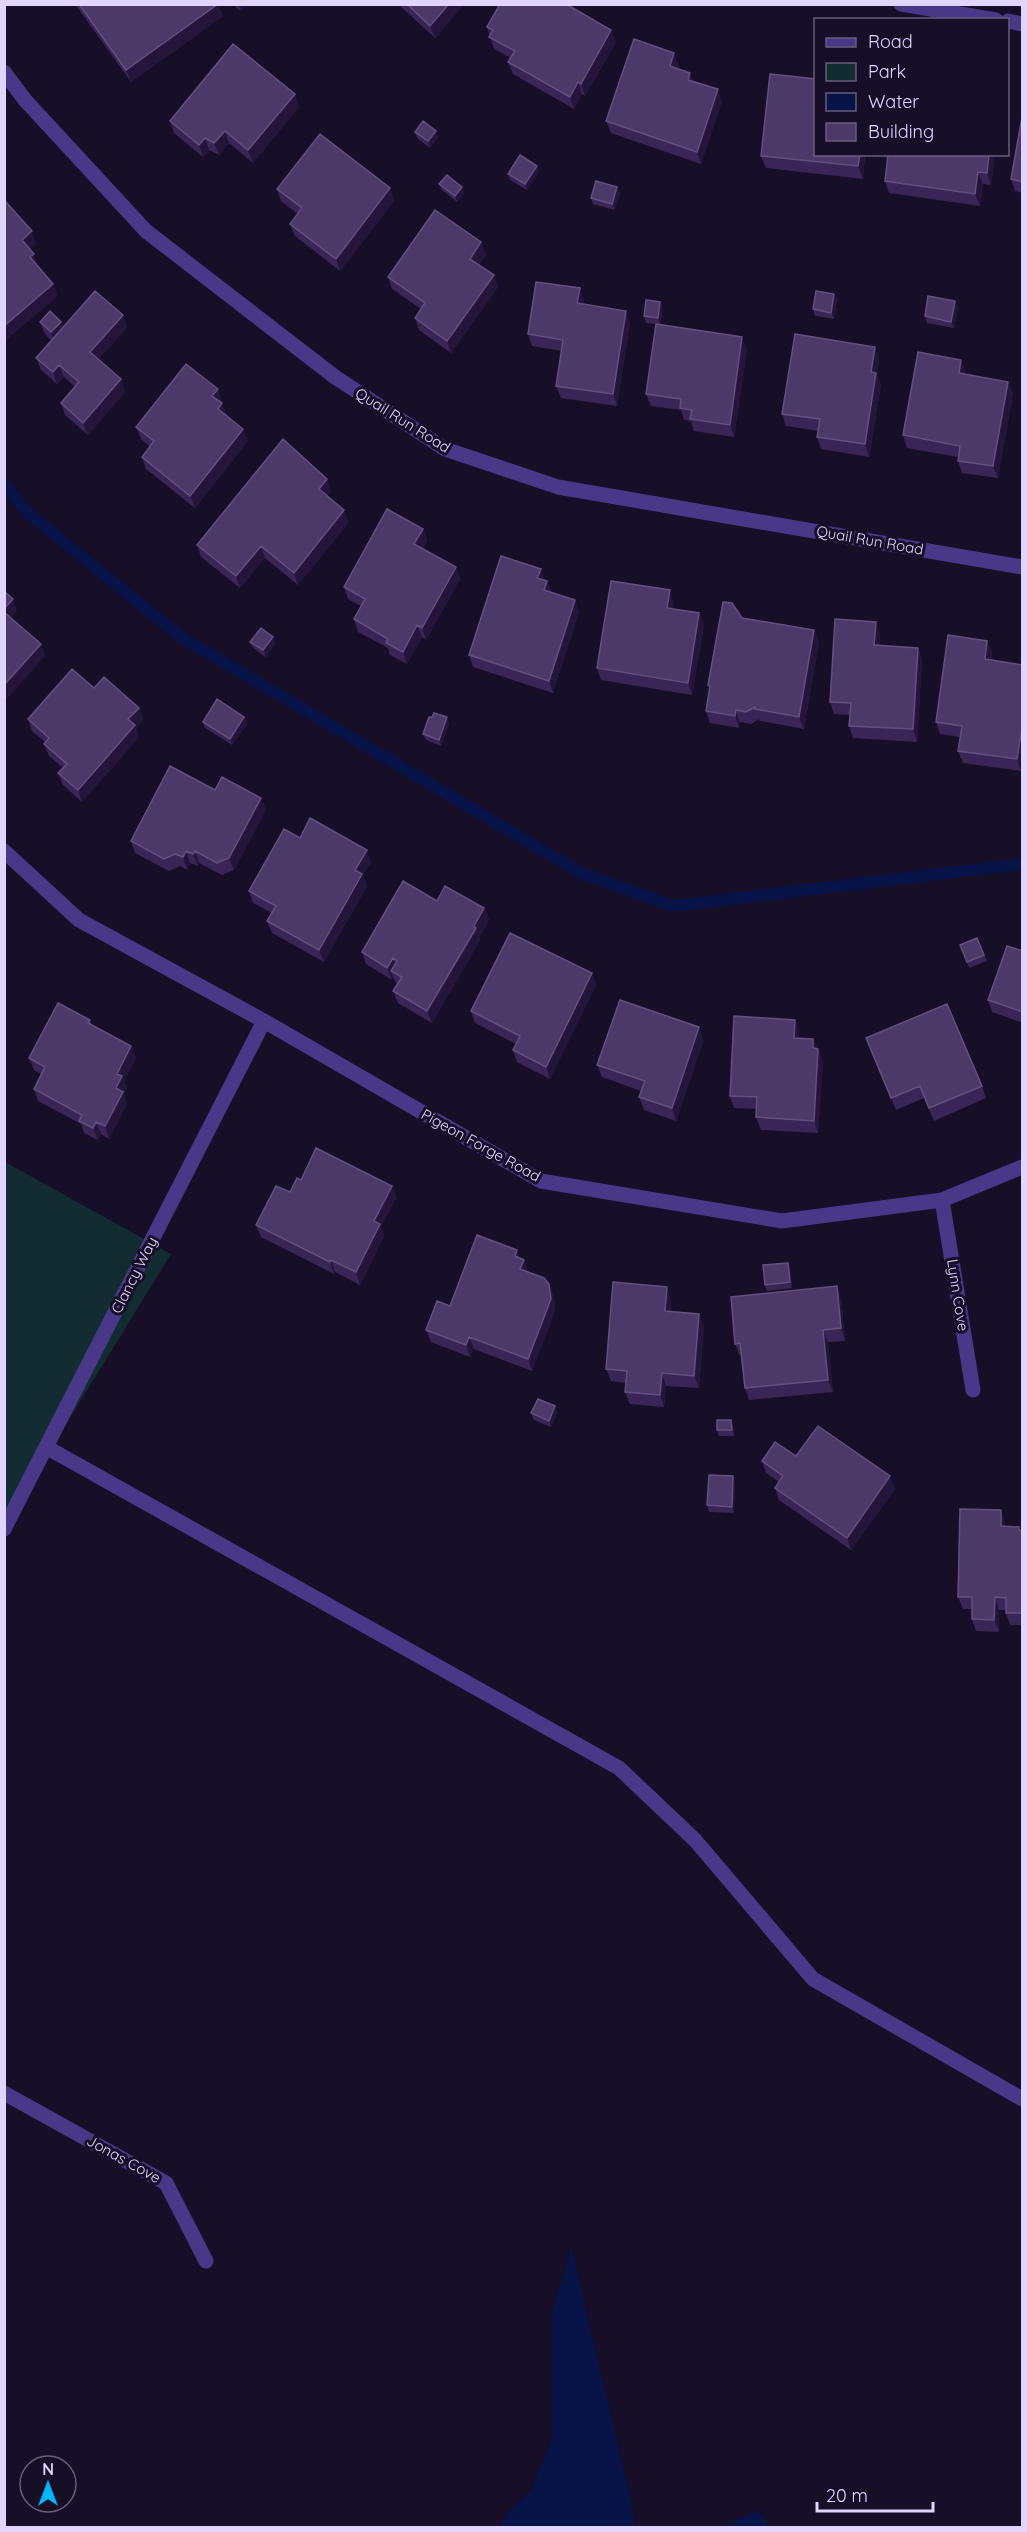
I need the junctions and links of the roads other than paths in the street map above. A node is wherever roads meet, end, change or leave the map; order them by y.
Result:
1 (901, 4) edge
2 (984, 18) edge
3 (4, 72) edge
4 (1023, 567) edge
5 (4, 851) edge
6 (264, 1021) junction
7 (1023, 1167) edge
8 (942, 1200) junction
9 (973, 1390) dead end
10 (46, 1447) junction
11 (4, 1529) edge
12 (4, 2094) edge
13 (1023, 2098) edge
14 (206, 2261) dead end

1 - 2 street
3 - 4 street, Quail Run Road
5 - 6 street, Pigeon Forge Road
6 - 8 street, Pigeon Forge Road
6 - 10 street, Clancy Way
7 - 8 street, Pigeon Forge Road
8 - 9 street, Lynn Cove
10 - 11 street, Clancy Way
10 - 13 street
12 - 14 street, Jonas Cove

